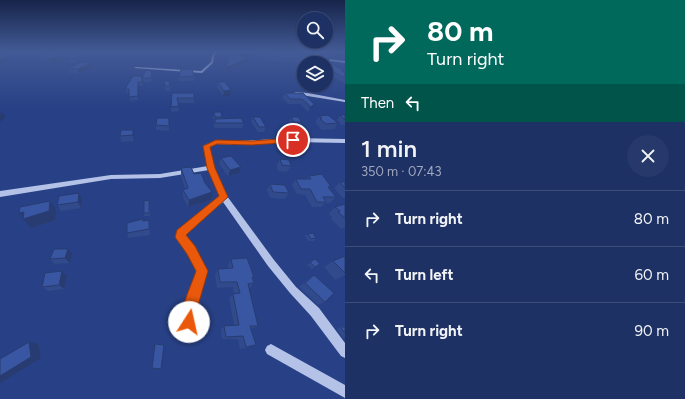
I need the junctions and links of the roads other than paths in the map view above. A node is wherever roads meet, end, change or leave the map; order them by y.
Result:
1 (163, 70) edge
2 (204, 70) edge
3 (296, 93) edge
4 (345, 101) edge
5 (345, 141) edge
6 (211, 168) junction
7 (0, 194) edge
8 (224, 197) junction
9 (187, 336) dead end
10 (271, 350) dead end
11 (345, 352) edge
12 (345, 392) edge

1 - 2 street
3 - 4 street
5 - 6 street
6 - 7 street
6 - 8 street
8 - 9 street
8 - 11 street
10 - 12 street

